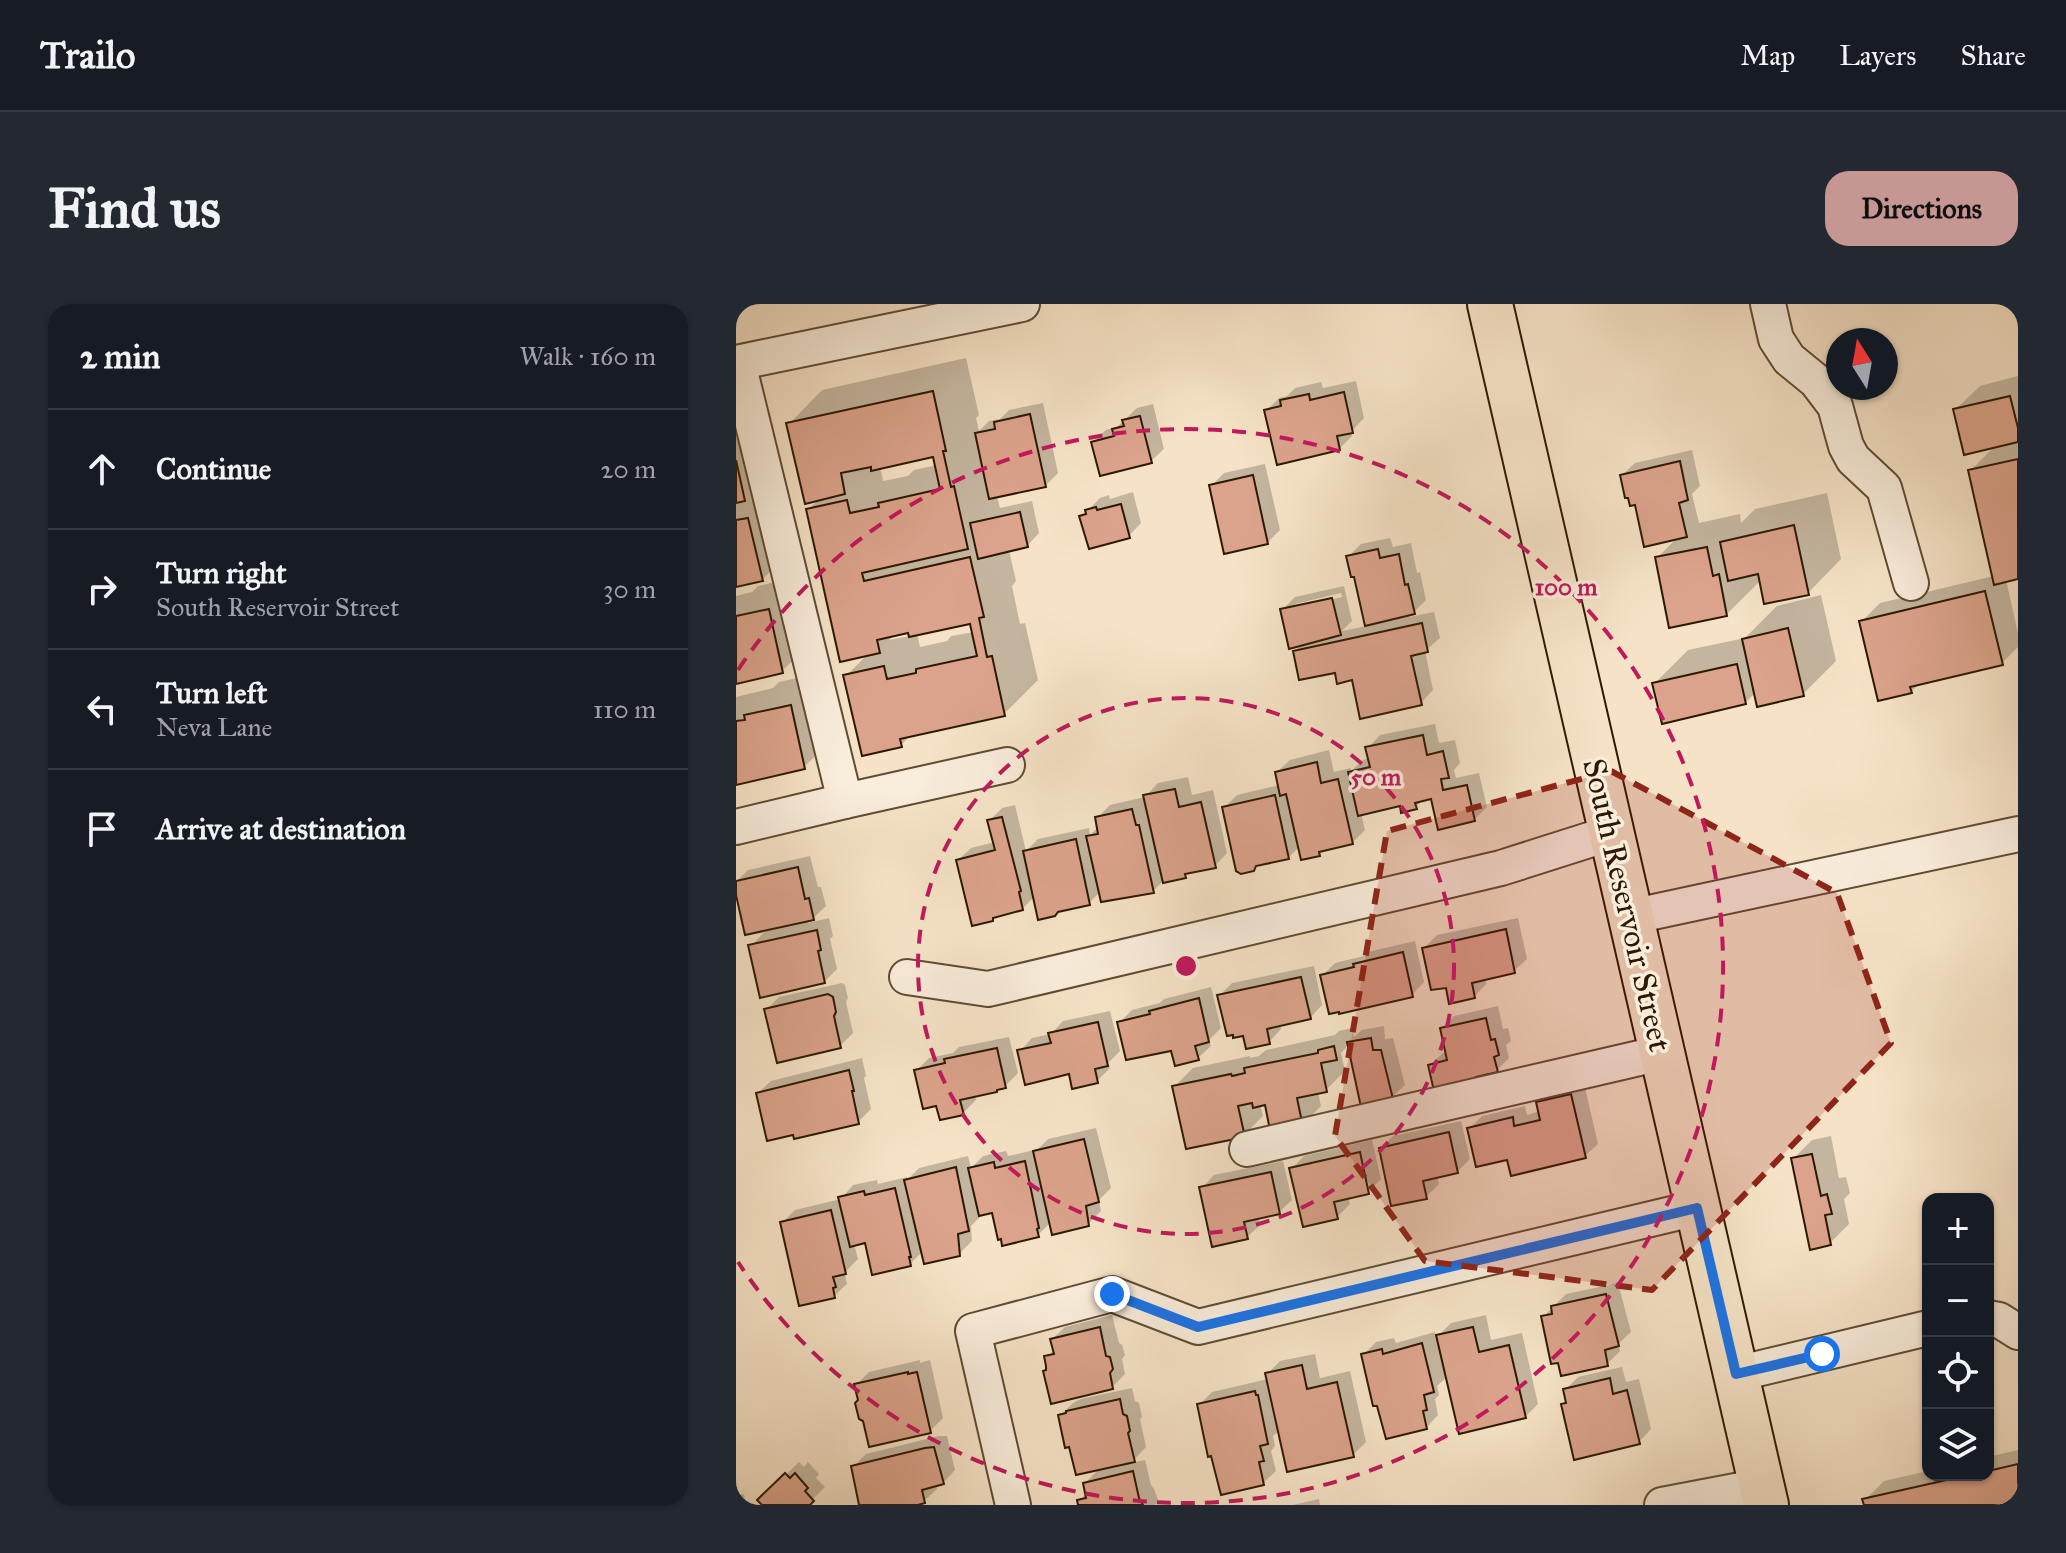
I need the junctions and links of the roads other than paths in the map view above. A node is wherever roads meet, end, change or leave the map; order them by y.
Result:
1 (1022, 304) edge
2 (1490, 304) edge
3 (1768, 304) edge
4 (967, 310) edge
5 (737, 363) edge
6 (1911, 583) dead end
7 (1007, 765) dead end
8 (845, 801) junction
9 (736, 827) edge
10 (1611, 833) junction
11 (2018, 834) edge
12 (1630, 917) junction
13 (907, 977) dead end
14 (1661, 1053) junction
15 (1247, 1149) dead end
16 (1697, 1208) junction
17 (1994, 1319) edge
18 (1922, 1329) edge
19 (2018, 1332) edge
20 (1736, 1374) junction
21 (1764, 1496) edge
22 (1013, 1505) edge
23 (1662, 1505) edge

1 - 4 street
2 - 10 main road, South Reservoir Street
3 - 6 street
4 - 5 street
5 - 8 street
7 - 8 street
8 - 9 street
10 - 12 main road, South Reservoir Street
10 - 13 street
11 - 12 street
12 - 14 main road, South Reservoir Street
14 - 15 street
14 - 16 main road, South Reservoir Street
16 - 20 main road, South Reservoir Street
16 - 22 street
17 - 19 street
18 - 20 street
20 - 21 main road, South Reservoir Street
21 - 23 street

